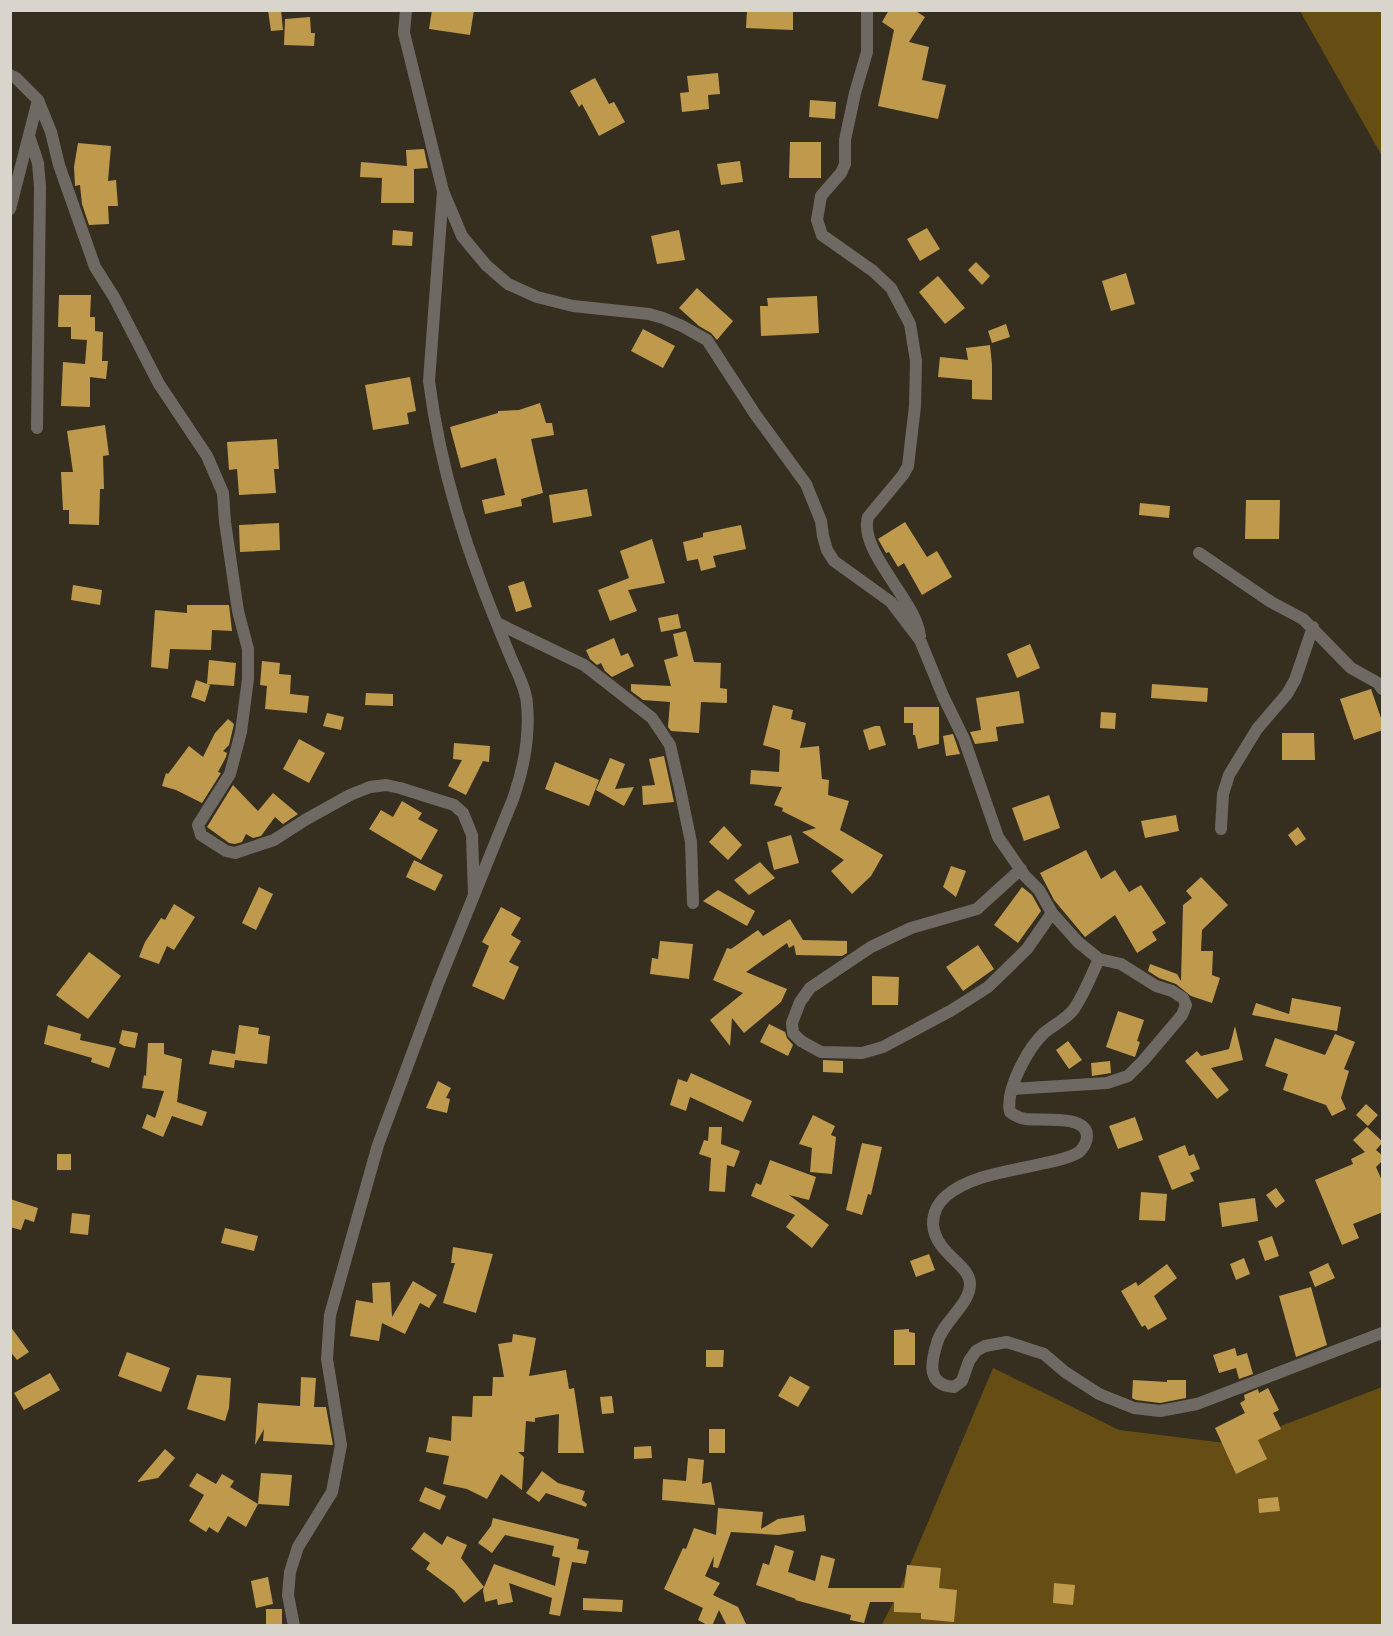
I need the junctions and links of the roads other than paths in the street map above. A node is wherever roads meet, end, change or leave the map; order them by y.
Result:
1 (406, 10) edge
2 (867, 10) edge
3 (10, 75) edge
4 (38, 100) junction
5 (29, 136) junction
6 (443, 191) junction
7 (10, 209) edge
8 (37, 428) dead end
9 (1198, 553) dead end
10 (496, 623) junction
11 (1313, 627) junction
12 (920, 640) junction
13 (1383, 689) edge
14 (1221, 830) dead end
15 (1021, 869) junction
16 (474, 895) junction
17 (693, 903) dead end
18 (1052, 913) junction
19 (1099, 959) junction
20 (1012, 1089) junction
21 (1383, 1333) edge
22 (294, 1626) edge

1 - 6 street
2 - 12 street
3 - 4 street
4 - 5 street
4 - 16 street
5 - 7 street
5 - 8 street
6 - 10 street
6 - 12 street
9 - 11 street
10 - 16 street
10 - 17 street
11 - 13 street
11 - 14 street
12 - 15 street
15 - 18 street
15 - 18 street
16 - 22 street
18 - 19 street
19 - 20 street
19 - 20 street
20 - 21 street

